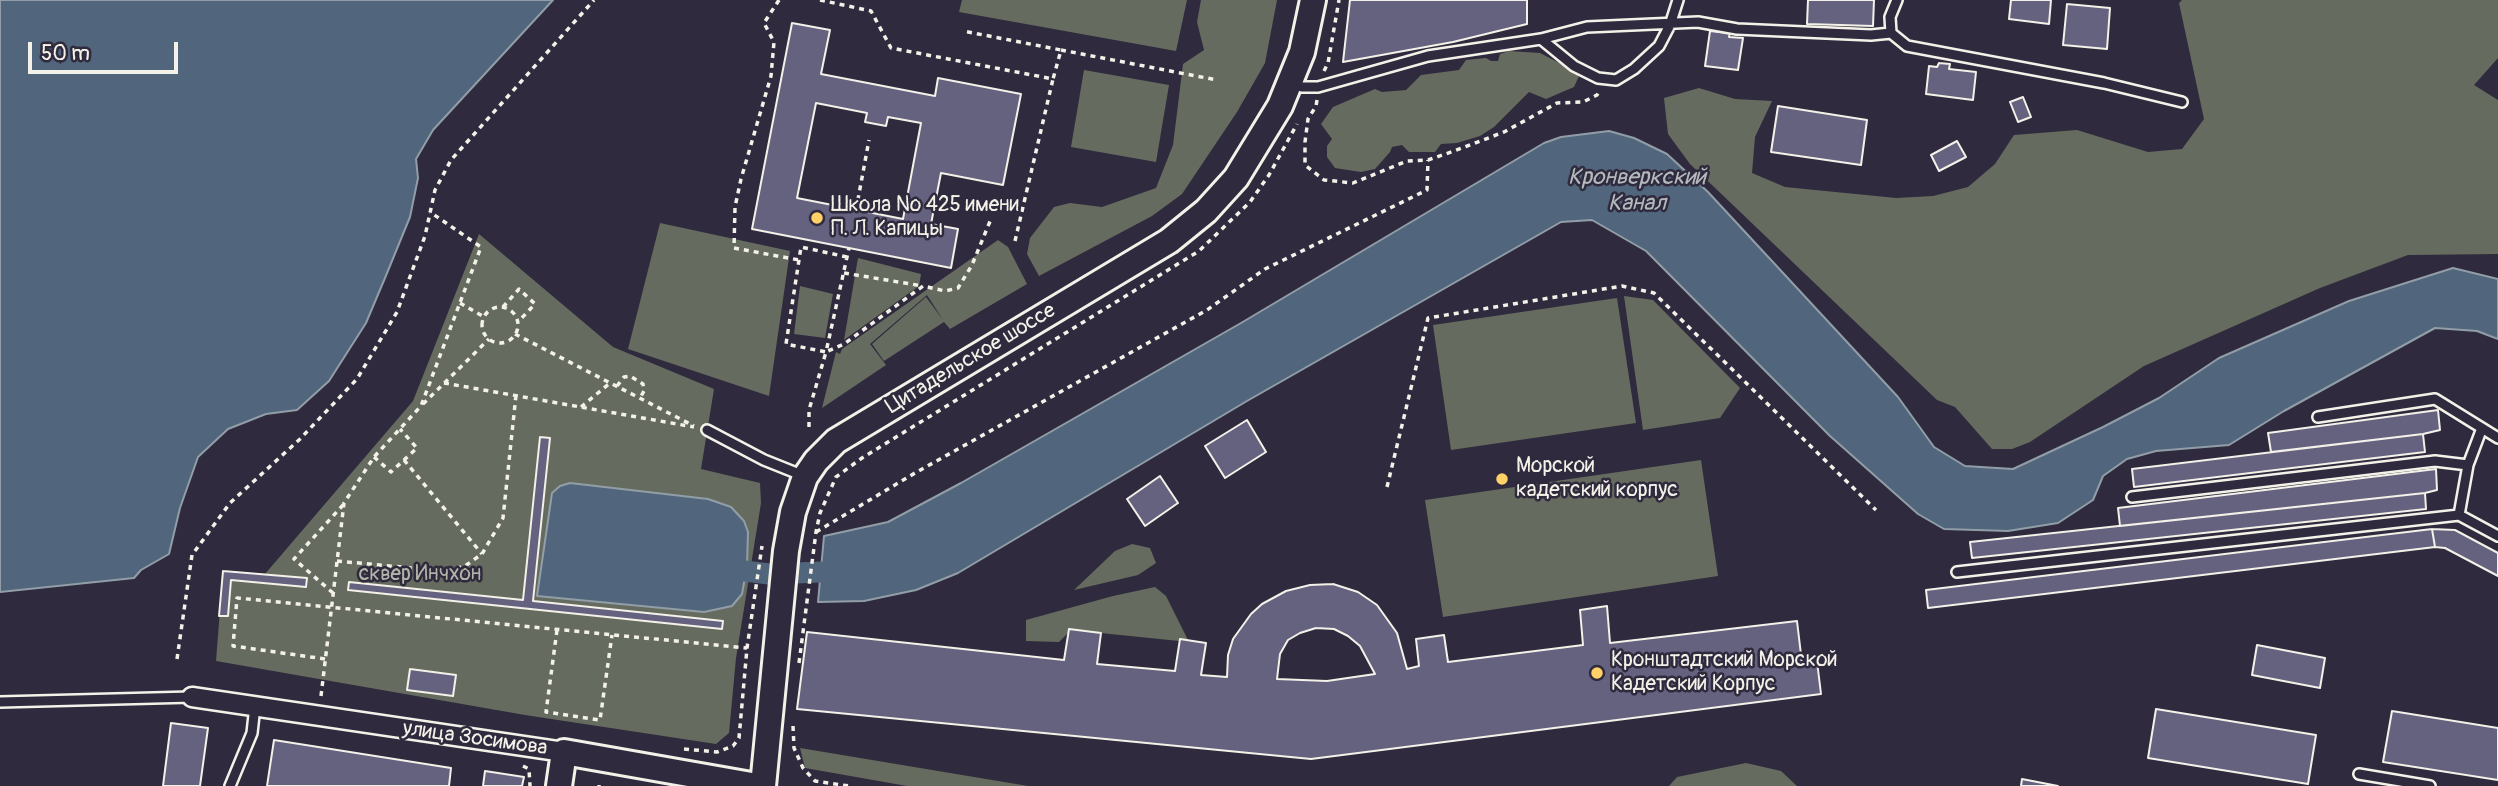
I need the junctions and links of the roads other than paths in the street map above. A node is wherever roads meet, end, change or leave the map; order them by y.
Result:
1 (1313, 0) edge
2 (1678, 0) edge
3 (1897, 0) edge
4 (1670, 24) junction
5 (1891, 33) junction
6 (1541, 39) junction
7 (1291, 83) junction
8 (2182, 102) dead end
9 (2318, 417) dead end
10 (2482, 428) junction
11 (708, 430) dead end
12 (2498, 438) edge
13 (2468, 465) junction
14 (806, 477) junction
15 (2132, 497) dead end
16 (2459, 515) junction
17 (2498, 536) edge
18 (1957, 572) dead end
19 (192, 697) joint
20 (0, 702) edge
21 (255, 706) junction
22 (564, 752) junction
23 (2359, 774) dead end
24 (684, 779) edge
25 (727, 784) edge
26 (230, 786) edge
27 (559, 786) edge
28 (757, 786) edge
29 (763, 786) edge
30 (2430, 786) edge

1 - 7 street, Цитадельское шоссе
2 - 4 lane
3 - 5 lane
4 - 5 lane
4 - 6 lane
4 - 6 lane
5 - 8 lane
6 - 7 lane
7 - 14 street, Цитадельское шоссе
9 - 10 lane
10 - 12 lane
10 - 13 lane
11 - 14 lane
13 - 15 lane
13 - 16 lane
14 - 29 street, Цитадельское шоссе
16 - 17 lane
16 - 18 lane
19 - 20 lane
19 - 21 street, улица Зосимова
21 - 22 street, улица Зосимова
21 - 26 lane
22 - 24 street, улица Зосимова
22 - 27 street
23 - 30 lane
24 - 25 street, улица Зосимова
25 - 28 street, улица Зосимова

